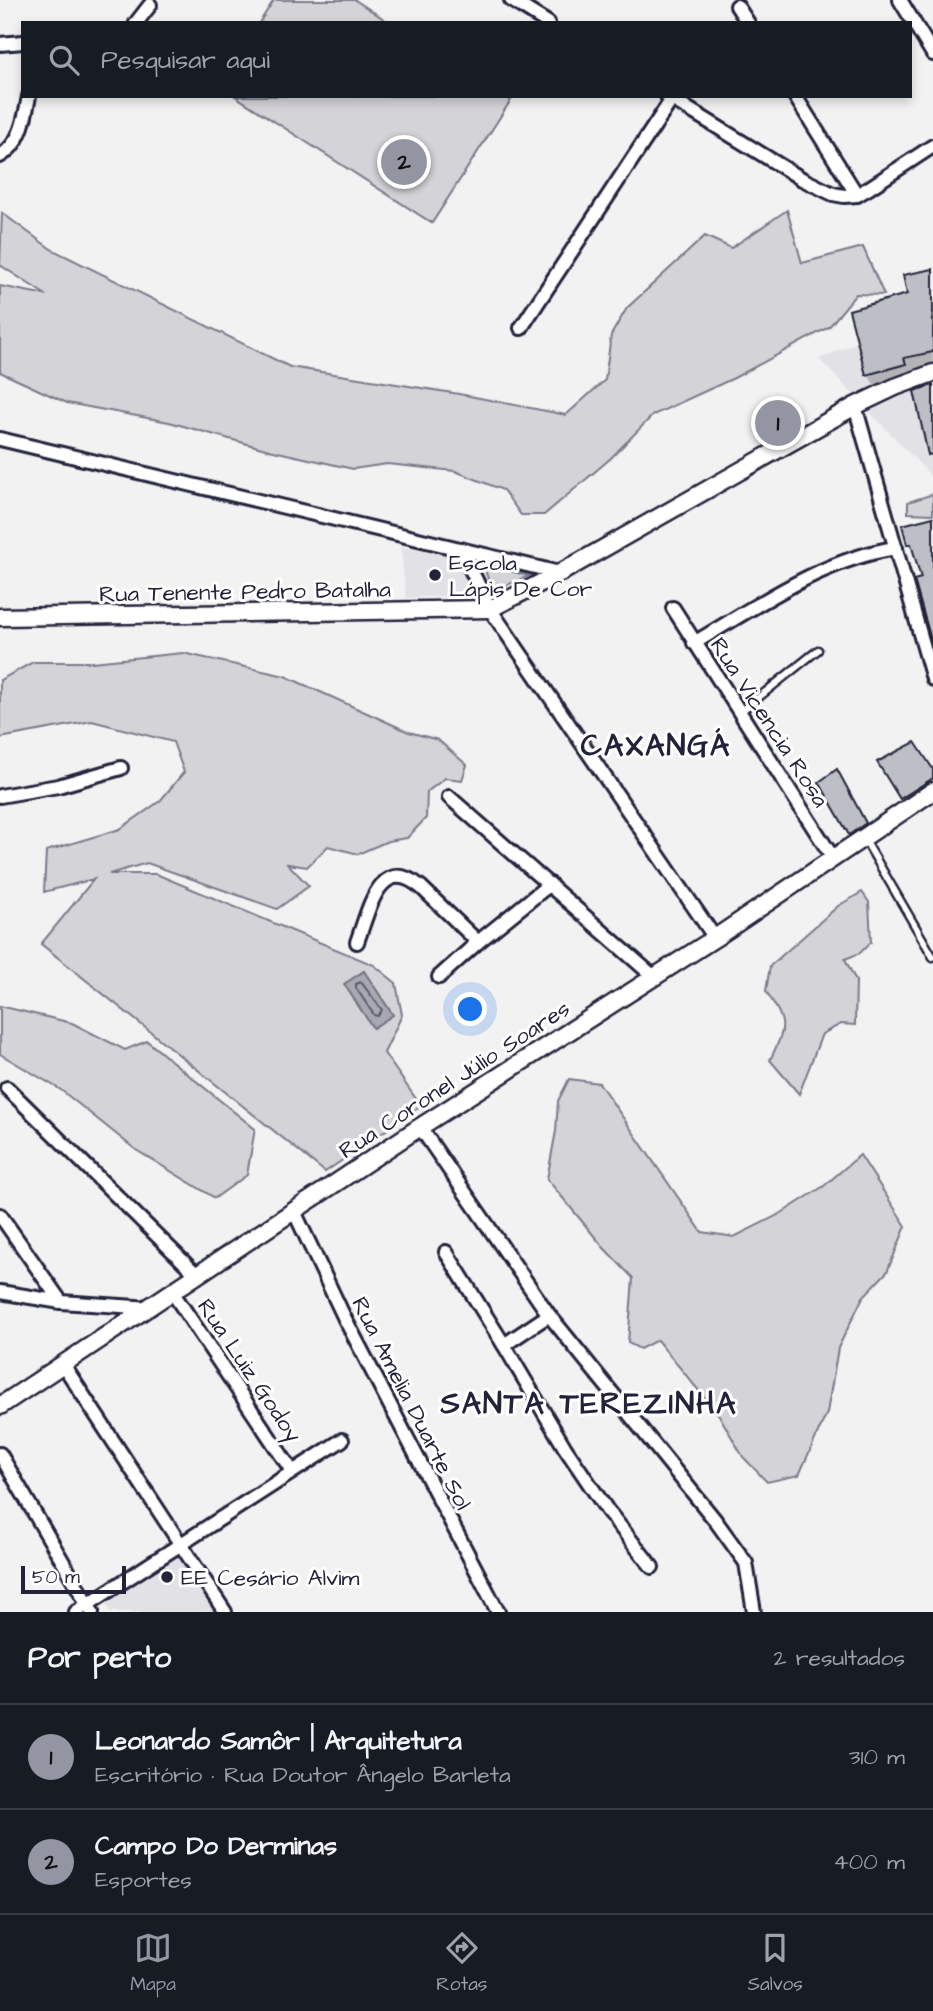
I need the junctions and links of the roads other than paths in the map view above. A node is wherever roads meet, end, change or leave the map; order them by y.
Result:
1 (510, 0) edge
2 (900, 0) edge
3 (147, 2) edge
4 (737, 6) dead end
5 (137, 21) edge
6 (545, 21) edge
7 (747, 21) edge
8 (21, 43) edge
9 (0, 44) edge
10 (933, 54) edge
11 (29, 98) edge
12 (670, 98) edge
13 (796, 98) edge
14 (933, 146) edge
15 (0, 156) edge
16 (857, 195) junction
17 (521, 328) dead end
18 (933, 373) edge
19 (855, 405) junction
20 (0, 439) edge
21 (897, 548) junction
22 (461, 549) junction
23 (560, 573) junction
24 (673, 608) dead end
25 (490, 609) junction
26 (0, 617) edge
27 (694, 643) junction
28 (818, 650) dead end
29 (933, 679) edge
30 (739, 713) junction
31 (121, 768) dead end
32 (933, 791) edge
33 (0, 796) edge
34 (449, 797) dead end
35 (864, 838) junction
36 (833, 858) junction
37 (550, 884) junction
38 (715, 938) junction
39 (357, 942) dead end
40 (478, 942) junction
41 (933, 957) edge
42 (653, 976) junction
43 (439, 977) dead end
44 (7, 1088) dead end
45 (420, 1127) junction
46 (294, 1211) junction
47 (0, 1215) edge
48 (446, 1252) dead end
49 (198, 1276) junction
50 (0, 1292) edge
51 (173, 1293) junction
52 (61, 1302) junction
53 (151, 1308) junction
54 (549, 1315) junction
55 (504, 1345) junction
56 (64, 1366) junction
57 (0, 1406) edge
58 (342, 1440) dead end
59 (0, 1454) edge
60 (292, 1471) junction
61 (180, 1544) junction
62 (652, 1567) dead end
63 (85, 1609) edge
64 (225, 1612) edge
65 (498, 1612) edge
66 (754, 1612) edge

1 - 6 street
2 - 10 street
3 - 5 street
4 - 7 street
8 - 9 street
11 - 15 street
12 - 16 street
12 - 17 street
13 - 16 street
14 - 16 street
18 - 19 street
19 - 21 street
19 - 23 street
20 - 22 street
21 - 27 street
21 - 29 street
22 - 23 street
22 - 25 street
23 - 25 street
24 - 27 street, Rua Vicencia Rosa
25 - 26 street, Rua Tenente Pedro Batalha
25 - 38 street
27 - 30 street, Rua Vicencia Rosa
28 - 30 lane
30 - 36 street, Rua Vicencia Rosa
31 - 33 street
32 - 35 street, Rua Coronel Júlio Soares
34 - 37 street
35 - 36 street, Rua Coronel Júlio Soares
35 - 41 lane
36 - 38 street, Rua Coronel Júlio Soares
37 - 40 street
37 - 42 street
38 - 42 street, Rua Coronel Júlio Soares
39 - 40 street
40 - 43 street
42 - 45 street, Rua Coronel Júlio Soares
44 - 49 street
45 - 46 street, Rua Coronel Júlio Soares
45 - 54 street
46 - 49 street, Rua Coronel Júlio Soares
46 - 65 street, Rua Amelia Duarte Sol
47 - 52 street
48 - 55 street
49 - 51 street, Rua Coronel Júlio Soares
50 - 52 street
51 - 53 street, Rua Coronel Júlio Soares
51 - 60 street, Rua Luiz Godoy
52 - 53 street
53 - 56 street, Rua Coronel Júlio Soares
54 - 55 street
54 - 66 street
55 - 62 street
56 - 57 street, Rua Coronel Júlio Soares
56 - 61 street
58 - 60 street
59 - 63 street
60 - 61 street
61 - 63 street
61 - 64 street

